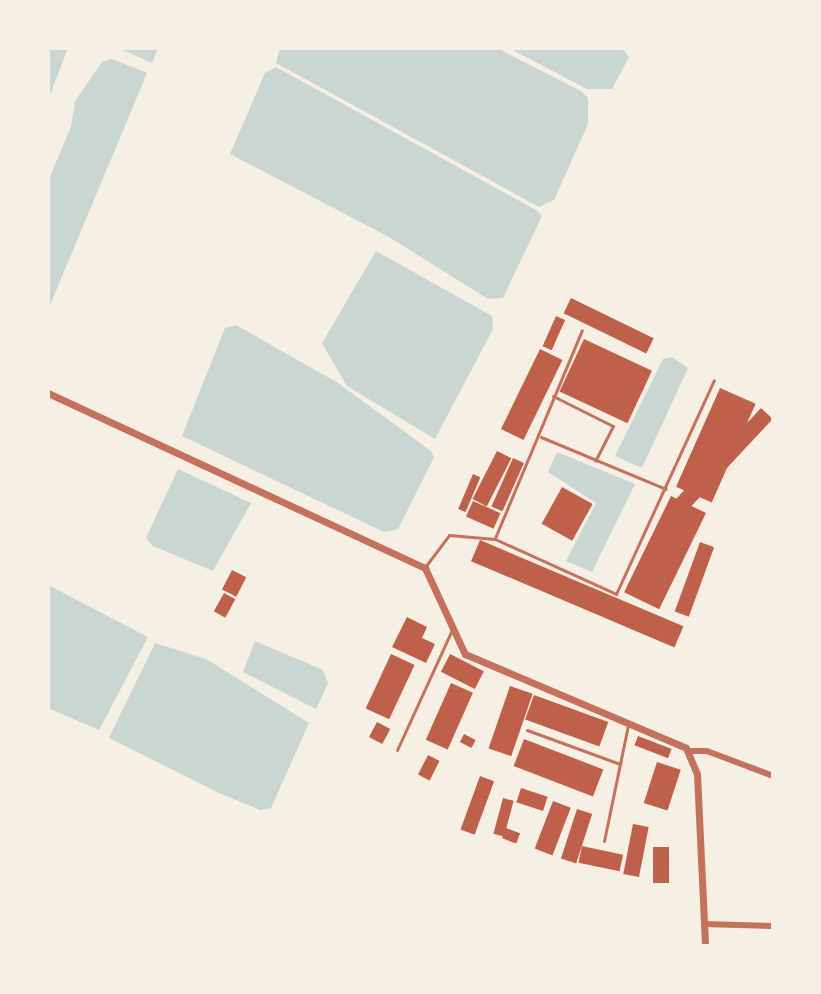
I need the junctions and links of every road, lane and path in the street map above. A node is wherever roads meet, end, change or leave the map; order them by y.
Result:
1 (582, 330) dead end
2 (714, 380) dead end
3 (48, 393) edge
4 (553, 396) junction
5 (542, 437) junction
6 (595, 461) junction
7 (666, 489) junction
8 (495, 538) junction
9 (425, 568) junction
10 (453, 629) junction
11 (629, 723) junction
12 (527, 730) dead end
13 (397, 750) dead end
14 (689, 751) junction
15 (620, 764) junction
16 (773, 776) edge
17 (604, 841) dead end
18 (704, 924) junction
19 (773, 926) edge
20 (705, 946) edge

1 - 4 lane
2 - 7 lane
3 - 9 street
4 - 5 lane
4 - 6 lane
5 - 6 lane
5 - 8 lane
6 - 7 lane
7 - 8 lane
8 - 9 lane
9 - 10 street
10 - 11 street
10 - 13 lane
11 - 14 street
11 - 15 lane
12 - 15 lane
14 - 16 street
14 - 18 street
15 - 17 lane
18 - 19 street
18 - 20 street

